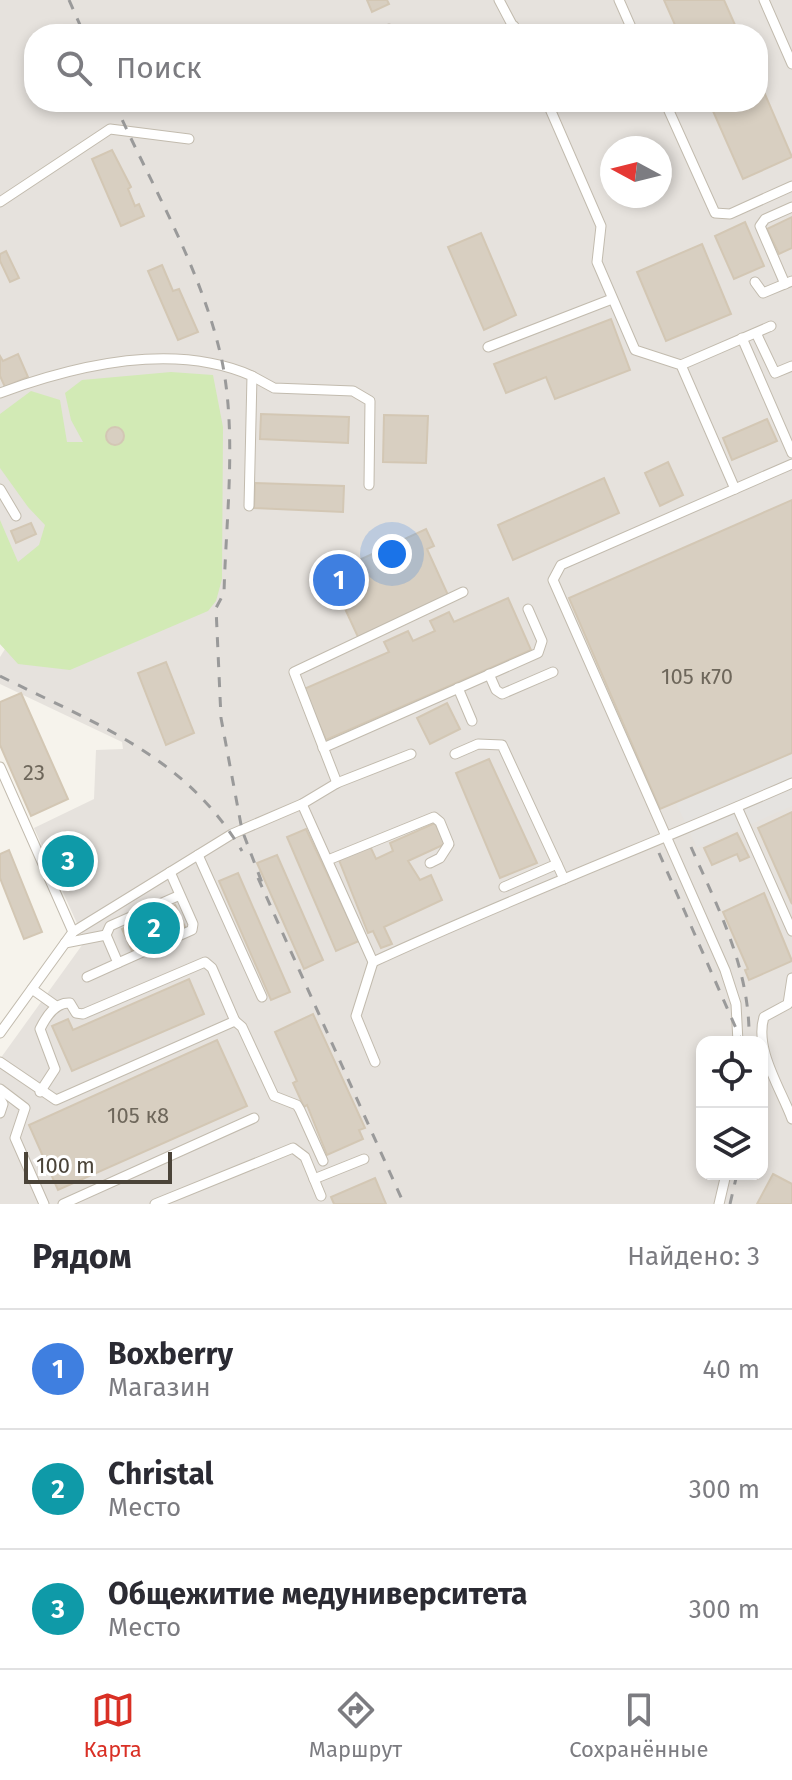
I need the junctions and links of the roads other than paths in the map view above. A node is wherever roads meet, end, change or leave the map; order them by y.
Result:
1 (499, 0) edge
2 (619, 0) edge
3 (764, 0) edge
4 (513, 24) edge
5 (630, 24) edge
6 (792, 64) edge
7 (551, 112) edge
8 (670, 112) edge
9 (189, 139) dead end
10 (792, 186) edge
11 (0, 202) edge
12 (792, 207) edge
13 (755, 282) dead end
14 (788, 283) edge
15 (612, 299) junction
16 (771, 326) dead end
17 (756, 333) junction
18 (742, 338) junction
19 (488, 347) dead end
20 (681, 365) junction
21 (792, 366) edge
22 (252, 376) junction
23 (0, 393) edge
24 (792, 453) edge
25 (792, 464) edge
26 (369, 485) dead end
27 (0, 489) edge
28 (735, 489) junction
29 (249, 506) dead end
30 (16, 516) dead end
31 (463, 592) dead end
32 (528, 609) dead end
33 (553, 672) dead end
34 (489, 674) junction
35 (458, 688) junction
36 (472, 721) dead end
37 (323, 748) junction
38 (411, 754) dead end
39 (455, 754) dead end
40 (0, 767) edge
41 (337, 783) junction
42 (792, 783) edge
43 (302, 804) junction
44 (737, 807) junction
45 (668, 837) junction
46 (198, 855) junction
47 (328, 860) junction
48 (430, 863) dead end
49 (557, 864) junction
50 (170, 872) junction
51 (564, 879) junction
52 (504, 887) dead end
53 (180, 895) junction
54 (792, 931) edge
55 (73, 932) junction
56 (106, 935) junction
57 (65, 943) junction
58 (373, 962) junction
59 (118, 963) junction
60 (87, 977) dead end
61 (792, 978) edge
62 (32, 989) junction
63 (262, 997) dead end
64 (56, 1006) junction
65 (235, 1021) junction
66 (0, 1033) edge
67 (738, 1036) edge
68 (0, 1062) edge
69 (375, 1062) dead end
70 (0, 1089) edge
71 (40, 1092) junction
72 (0, 1099) edge
73 (0, 1113) edge
74 (254, 1118) dead end
75 (792, 1119) edge
76 (364, 1159) dead end
77 (323, 1161) dead end
78 (314, 1179) junction
79 (725, 1180) edge
80 (321, 1196) dead end
81 (44, 1204) edge
82 (63, 1204) edge
83 (155, 1204) edge
84 (719, 1204) edge

1 - 4 street
2 - 5 street
3 - 6 street
7 - 15 street
8 - 10 street
9 - 11 street
12 - 14 street
13 - 14 street
15 - 19 street
15 - 20 street
16 - 17 street
17 - 18 street
17 - 21 street
18 - 20 street
18 - 24 street
20 - 28 street
22 - 23 street
22 - 26 street
22 - 29 street
25 - 28 street
27 - 30 street
28 - 45 street
31 - 37 street
32 - 34 street
33 - 34 street
34 - 35 street
35 - 36 street
35 - 37 street
37 - 41 street
38 - 41 street
39 - 49 street
40 - 55 street
41 - 43 street
42 - 44 street
43 - 46 street
43 - 47 street
44 - 45 street
44 - 54 street
45 - 51 street
45 - 67 street
46 - 50 street
46 - 63 street
47 - 48 street
47 - 58 street
49 - 51 street
49 - 52 street
50 - 53 street
50 - 55 street
51 - 58 street
53 - 56 street
53 - 59 street
55 - 57 street
56 - 57 street
56 - 59 street
57 - 62 street
58 - 69 street
59 - 60 street
61 - 75 street
62 - 64 street
62 - 66 street
64 - 65 street
64 - 71 street
65 - 71 street
65 - 77 street
68 - 71 street
70 - 81 street
72 - 73 street
74 - 82 street
76 - 78 street
78 - 80 street
78 - 83 street
79 - 84 street

